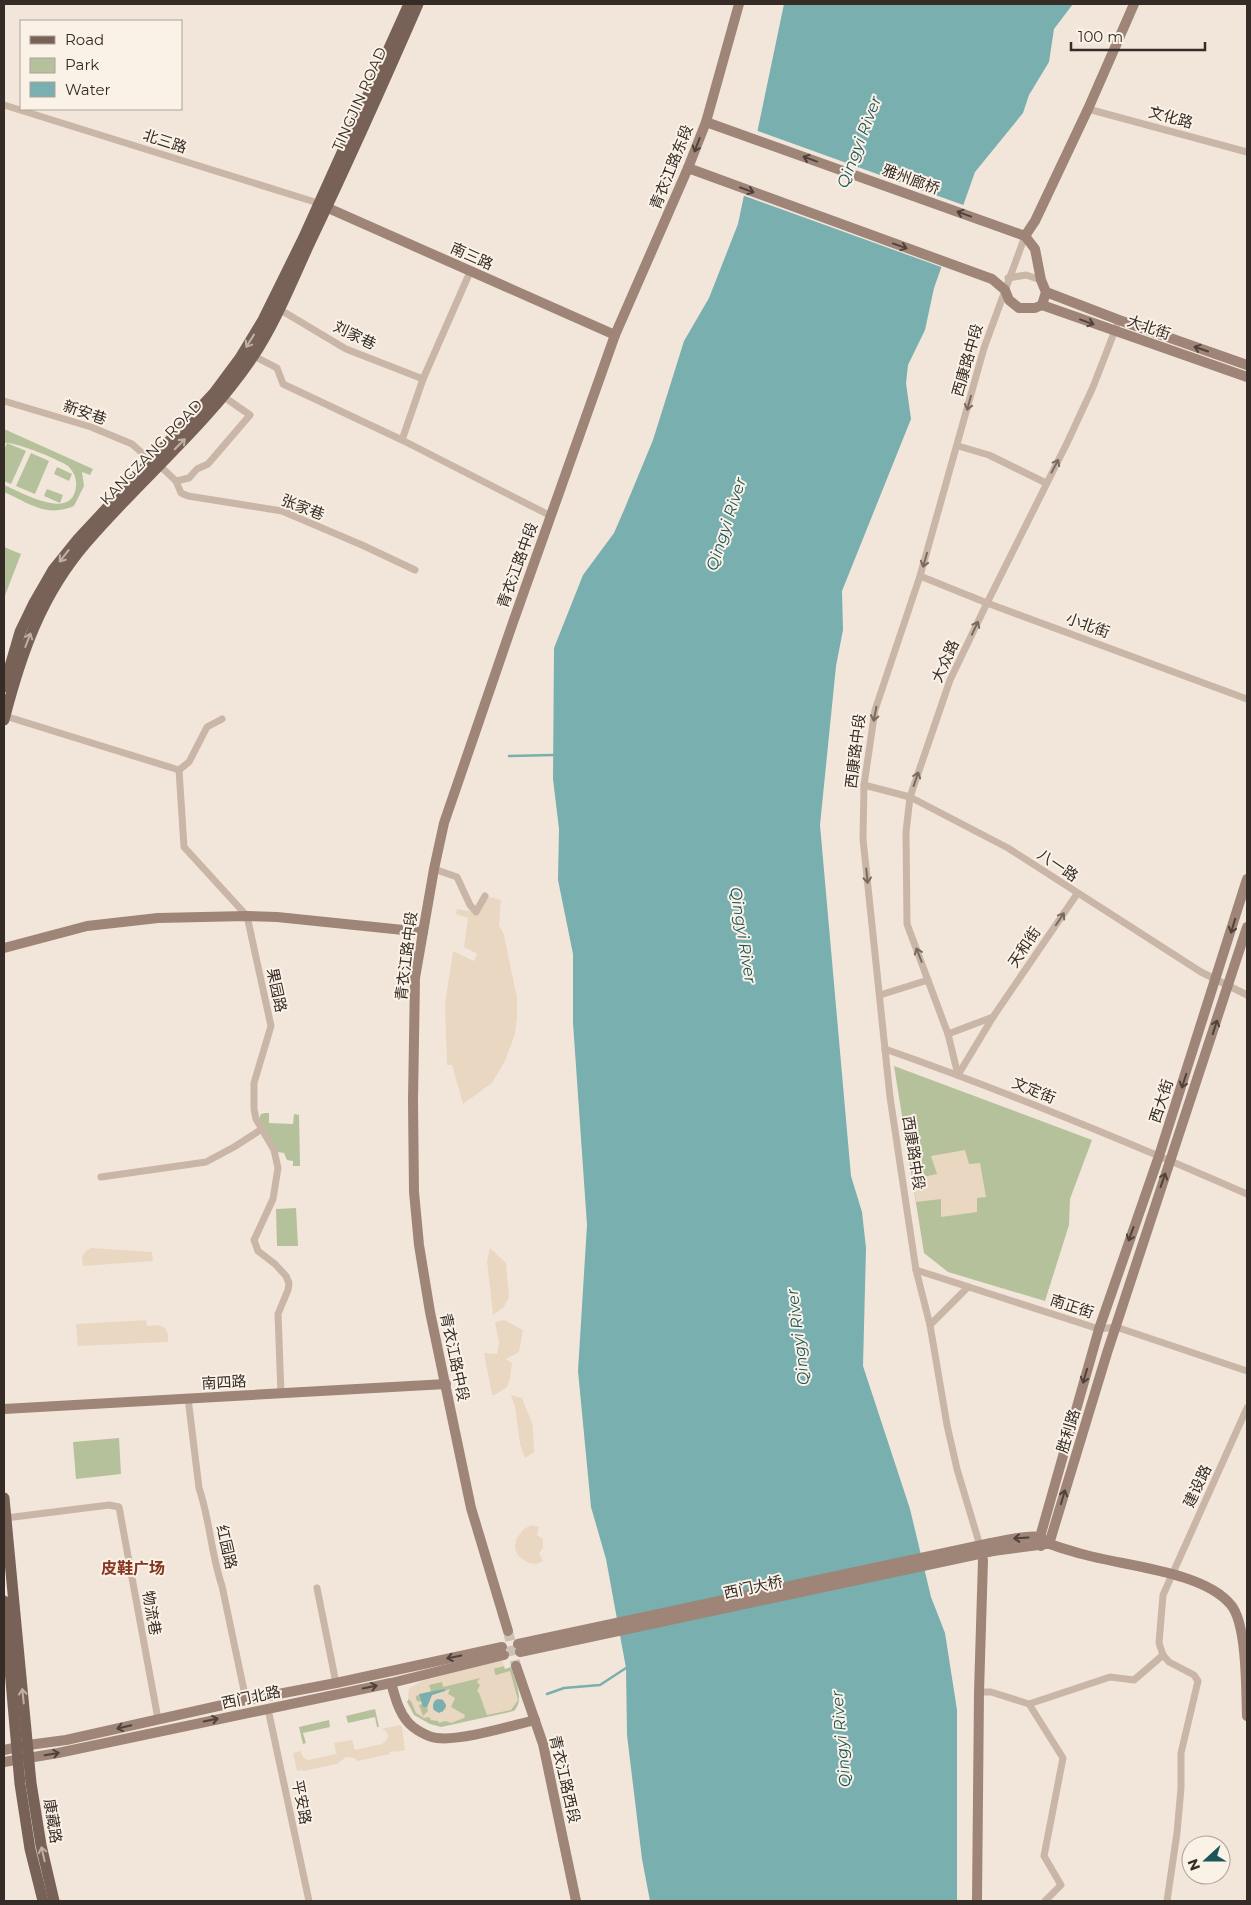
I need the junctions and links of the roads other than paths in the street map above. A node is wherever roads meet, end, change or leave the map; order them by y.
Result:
1 (409, 4) edge
2 (418, 4) edge
3 (739, 4) edge
4 (1134, 4) edge
5 (4, 105) edge
6 (1088, 109) junction
7 (706, 122) junction
8 (1247, 152) edge
9 (688, 168) junction
10 (323, 205) junction
11 (1025, 236) junction
12 (470, 272) junction
13 (1008, 278) junction
14 (1041, 280) junction
15 (1005, 290) junction
16 (1046, 292) junction
17 (1042, 305) junction
18 (279, 309) junction
19 (1119, 320) junction
20 (1115, 332) junction
21 (615, 335) junction
22 (254, 356) junction
23 (1247, 364) edge
24 (1247, 377) edge
25 (423, 379) junction
26 (224, 397) junction
27 (4, 401) edge
28 (402, 440) junction
29 (958, 446) junction
30 (155, 463) junction
31 (176, 481) junction
32 (1046, 483) junction
33 (551, 516) junction
34 (415, 570) dead end
35 (920, 576) junction
36 (987, 603) junction
37 (4, 687) edge
38 (1247, 699) edge
39 (4, 717) edge
40 (222, 719) dead end
41 (179, 770) junction
42 (864, 785) junction
43 (910, 797) junction
44 (434, 869) junction
45 (1247, 879) edge
46 (1077, 894) junction
47 (485, 896) dead end
48 (247, 916) junction
49 (1247, 927) edge
50 (423, 932) junction
51 (4, 948) edge
52 (1217, 979) junction
53 (928, 980) junction
54 (1229, 984) junction
55 (880, 995) junction
56 (1247, 995) edge
57 (993, 1017) junction
58 (948, 1034) junction
59 (885, 1050) junction
60 (958, 1075) junction
61 (262, 1129) junction
62 (1159, 1156) junction
63 (1170, 1161) junction
64 (101, 1178) dead end
65 (1247, 1194) edge
66 (916, 1270) junction
67 (968, 1287) junction
68 (930, 1325) junction
69 (1116, 1327) junction
70 (1099, 1330) junction
71 (1247, 1371) edge
72 (446, 1384) junction
73 (281, 1394) junction
74 (188, 1398) junction
75 (1247, 1408) edge
76 (4, 1409) edge
77 (4, 1498) edge
78 (6, 1518) junction
79 (1043, 1542) junction
80 (983, 1560) joint
81 (1171, 1575) junction
82 (317, 1588) dead end
83 (4, 1601) edge
84 (508, 1631) tunnel mouth
85 (519, 1648) dead end
86 (1163, 1655) junction
87 (516, 1666) tunnel mouth
88 (336, 1683) junction
89 (391, 1683) junction
90 (979, 1692) junction
91 (246, 1700) junction
92 (1029, 1704) junction
93 (268, 1709) junction
94 (1247, 1716) edge
95 (158, 1719) junction
96 (535, 1720) junction
97 (23, 1746) junction
98 (4, 1750) edge
99 (24, 1759) junction
100 (4, 1762) edge
101 (43, 1901) edge
102 (54, 1901) edge
103 (309, 1901) edge
104 (576, 1901) edge
105 (977, 1901) edge
106 (1045, 1901) edge
107 (1167, 1901) edge

1 - 10 main road, TINGJIN ROAD
2 - 10 main road, TINGJIN ROAD
3 - 7 main road, 青衣江路东段
4 - 6 main road, 西康路中段
5 - 10 street, 北三路
6 - 8 street, 文化路
6 - 11 main road, 西康路中段
7 -> 9 main road, 青衣江路东段
11 -> 7 main road, 雅州廊桥
9 -> 15 main road
9 - 21 main road, 青衣江路东段
10 - 12 main road, 南三路
10 - 18 main road, KANGZANG ROAD
10 -> 30 main road, KANGZANG ROAD
11 - 13 street, 西康路中段
11 - 14 main road
12 - 21 main road, 南三路
12 - 25 street
13 - 14 street
13 - 15 street, 西康路中段
14 - 16 main road
15 - 17 main road
15 -> 29 street, 西康路中段
16 - 17 main road
16 - 19 main road, 大北街
17 -> 20 main road, 大北街
18 - 22 main road, KANGZANG ROAD
18 - 25 street, 刘家巷
19 - 20 street, 大众路
23 -> 19 main road, 大北街
20 - 24 main road, 大北街
32 -> 20 street, 大众路
21 - 33 main road, 青衣江路中段
22 - 26 main road, KANGZANG ROAD
22 - 28 street
25 - 28 street
30 -> 26 main road, KANGZANG ROAD
26 - 31 street
27 - 30 street, 新安巷
28 - 33 street
29 - 32 street
29 -> 35 street, 西康路中段
30 - 31 street, 张家巷
30 -> 37 main road, KANGZANG ROAD
39 -> 30 main road, KANGZANG ROAD
31 - 34 street, 张家巷
32 - 36 street, 大众路
33 - 44 main road, 青衣江路中段
35 - 36 street, 小北街
35 -> 42 street, 西康路中段
36 - 38 street, 小北街
43 -> 36 street, 大众路
39 - 41 street
40 - 41 street
41 - 48 street
42 - 43 street, 八一路
42 -> 55 street, 西康路中段
43 - 46 street, 八一路
53 -> 43 street, 大众路
44 - 47 street
44 - 50 main road, 青衣江路中段
45 -> 52 main road, 西大街
46 - 52 street, 八一路
57 -> 46 street, 天和街
48 - 50 main road
48 - 51 main road
48 - 61 street, 果园路
49 - 54 main road, 西大街
50 - 72 main road, 青衣江路中段
52 - 54 street, 八一路
52 -> 62 main road, 西大街
53 - 55 street
53 - 58 street, 大众路
54 - 56 street, 八一路
63 -> 54 main road, 西大街
55 - 59 street, 西康路中段
57 - 58 street
57 - 60 street, 天和街
58 - 60 street, 大众路
59 - 60 street, 文定街
59 - 66 street, 西康路中段
60 - 62 street, 文定街
61 - 64 street
61 - 73 street, 果园路
62 - 63 street, 文定街
62 -> 70 main road, 西大街
63 - 65 street, 文定街
69 -> 63 main road, 西大街
66 - 67 street, 南正街
66 - 68 street, 西康路中段
67 - 68 street
67 - 70 street, 南正街
68 - 80 street, 西康路中段
69 - 70 street, 南正街
69 - 71 street, 南正街
79 -> 69 main road, 胜利路
70 -> 79 main road, 胜利路
72 - 73 main road, 南四路
72 - 84 main road, 青衣江路中段
73 - 74 main road, 南四路
74 - 76 main road, 南四路
74 - 91 street, 红园路
75 - 81 street, 建设路
77 - 78 main road
78 - 95 street, 物流巷
97 -> 78 main road
79 - 81 main road, 西门大桥
79 - 85 main road, 西门大桥, bridge
80 - 90 main road
81 - 86 street, 建设路
81 - 94 main road, 西门大桥
82 - 88 street
83 - 97 main road
86 - 92 street
86 - 107 street
87 - 96 main road, 青衣江路西段
89 -> 88 main road, 西门北路
88 - 91 main road, 西门北路
93 -> 89 main road, 西门北路
89 - 96 main road
90 - 92 street
90 - 105 main road
91 - 95 main road, 西门北路
92 - 106 street
99 -> 93 main road, 西门北路
93 - 103 street, 平安路
95 -> 97 main road, 西门北路
96 - 104 main road, 青衣江路西段
97 - 98 main road, 西门北路
97 - 99 main road, 康藏路
99 - 100 main road, 西门北路
99 - 101 main road, 康藏路
102 -> 99 main road, 康藏路

